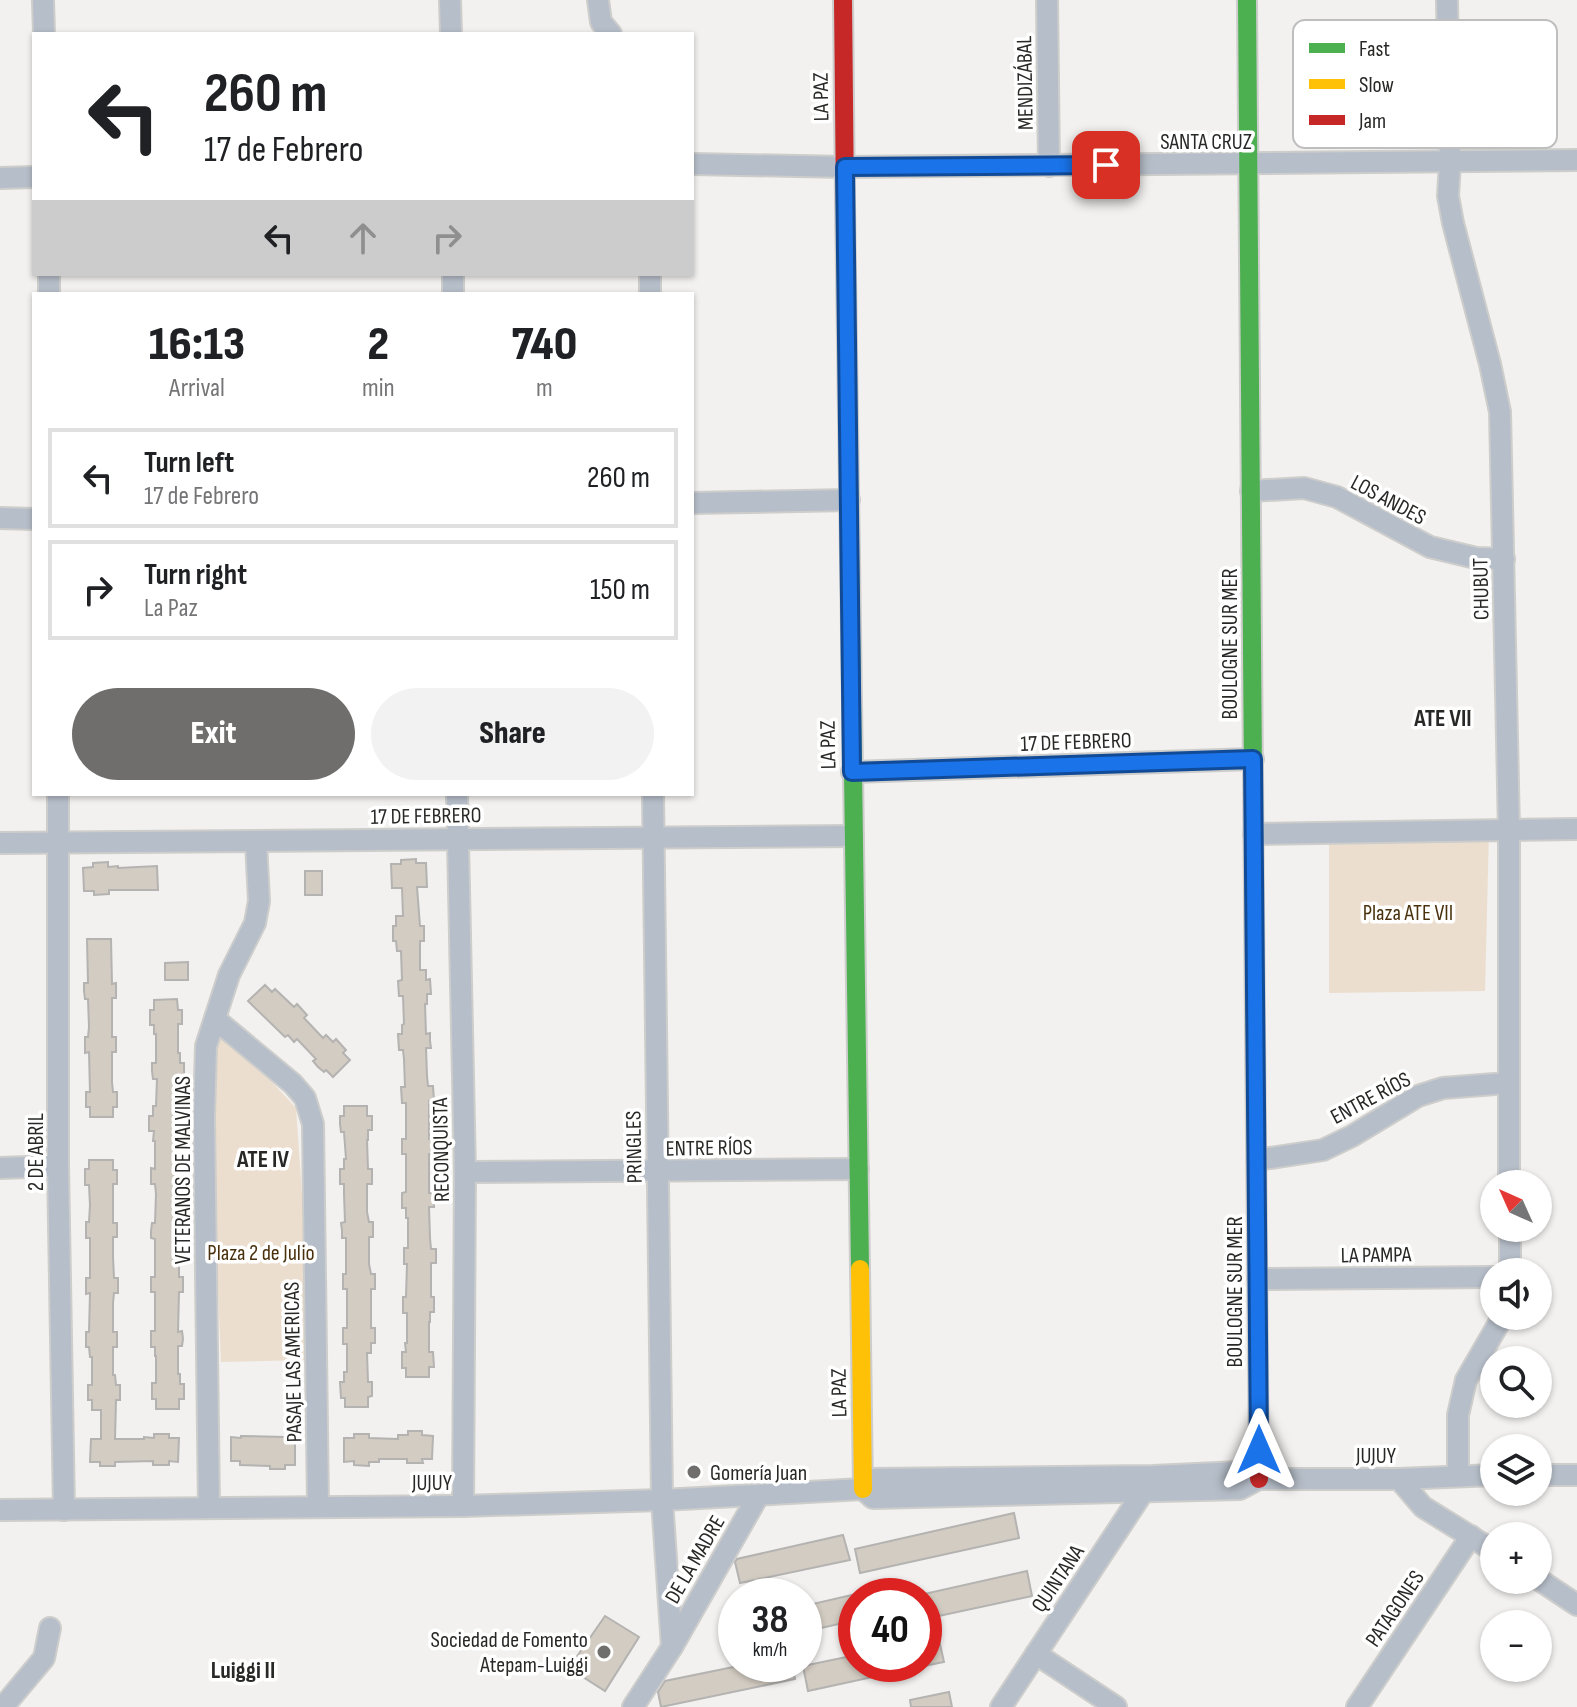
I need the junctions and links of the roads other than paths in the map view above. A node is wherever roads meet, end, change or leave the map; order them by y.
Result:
1 (43, 0) edge
2 (450, 0) edge
3 (598, 0) edge
4 (843, 0) edge
5 (1047, 0) edge
6 (1247, 0) edge
7 (1447, 0) edge
8 (1447, 20) edge
9 (44, 32) edge
10 (451, 32) edge
11 (609, 32) edge
12 (1450, 148) edge
13 (1577, 160) edge
14 (1450, 162) junction
15 (694, 164) edge
16 (1249, 164) junction
17 (1049, 166) junction
18 (845, 167) junction
19 (32, 177) edge
20 (0, 178) edge
21 (1251, 491) junction
22 (849, 500) junction
23 (694, 503) edge
24 (0, 518) edge
25 (32, 519) edge
26 (1504, 559) junction
27 (1253, 759) junction
28 (852, 772) junction
29 (58, 796) edge
30 (457, 796) edge
31 (653, 796) edge
32 (1577, 829) edge
33 (1509, 831) junction
34 (1254, 834) junction
35 (853, 836) junction
36 (654, 837) junction
37 (457, 838) junction
38 (59, 841) junction
39 (256, 842) junction
40 (0, 843) edge
41 (215, 1019) junction
42 (1508, 1083) junction
43 (1257, 1160) junction
44 (58, 1166) junction
45 (0, 1168) edge
46 (858, 1169) junction
47 (1509, 1170) edge
48 (657, 1171) junction
49 (465, 1172) junction
50 (1480, 1277) edge
51 (1258, 1279) junction
52 (1495, 1330) edge
53 (1458, 1475) junction
54 (1480, 1475) edge
55 (1552, 1475) edge
56 (1577, 1475) edge
57 (1259, 1479) junction
58 (1399, 1479) junction
59 (1148, 1484) junction
60 (863, 1489) junction
61 (758, 1496) junction
62 (662, 1500) junction
63 (318, 1506) junction
64 (463, 1506) junction
65 (209, 1508) junction
66 (0, 1510) edge
67 (64, 1510) junction
68 (1471, 1536) junction
69 (1480, 1542) edge
70 (1552, 1588) edge
71 (1577, 1605) edge
72 (50, 1628) dead end
73 (672, 1647) junction
74 (1036, 1654) junction
75 (3, 1707) edge
76 (633, 1707) edge
77 (1001, 1707) edge
78 (1116, 1707) edge
79 (1357, 1707) edge

1 - 9 street
2 - 10 street
3 - 11 street
4 - 18 street, LA PAZ
5 - 17 street, MENDIZÁBAL
6 - 16 street, BOULOGNE SUR MER
7 - 8 street, CHUBUT
12 - 14 street, CHUBUT
13 - 14 street, SANTA CRUZ
14 - 16 street, SANTA CRUZ
14 - 26 street, CHUBUT
15 - 18 street, SANTA CRUZ
16 - 17 street, SANTA CRUZ
16 - 21 street, BOULOGNE SUR MER
17 - 18 street, SANTA CRUZ
18 - 22 street, LA PAZ
19 - 20 street
21 - 26 street, LOS ANDES
21 - 27 street, BOULOGNE SUR MER
22 - 23 street
22 - 28 street, LA PAZ
24 - 25 street
26 - 33 street, CHUBUT
27 - 28 street, 17 DE FEBRERO
27 - 34 street, BOULOGNE SUR MER
28 - 35 street, LA PAZ
29 - 38 street, 2 DE ABRIL
30 - 37 street, RECONQUISTA
31 - 36 street, PRINGLES
32 - 33 street
33 - 34 street
33 - 42 street, CHUBUT
34 - 43 street, BOULOGNE SUR MER
35 - 36 street, 17 DE FEBRERO
35 - 46 street, LA PAZ
36 - 37 street, 17 DE FEBRERO
36 - 48 street, PRINGLES
37 - 39 street, 17 DE FEBRERO
37 - 49 street, RECONQUISTA
38 - 39 street, 17 DE FEBRERO
38 - 40 street, 17 DE FEBRERO
38 - 44 street, 2 DE ABRIL
39 - 41 street, VETERANOS DE MALVINAS
41 - 63 street, PASAJE LAS AMERICAS
41 - 65 street, VETERANOS DE MALVINAS
42 - 43 street, ENTRE RÍOS
42 - 47 street, CHUBUT
43 - 51 street, BOULOGNE SUR MER
44 - 45 street
44 - 67 street, 2 DE ABRIL
46 - 48 street, ENTRE RÍOS
46 - 60 street, LA PAZ
48 - 49 street, ENTRE RÍOS
48 - 62 street, PRINGLES
49 - 64 street, RECONQUISTA
50 - 51 street, LA PAMPA
51 - 57 street, BOULOGNE SUR MER
52 - 53 street
53 - 54 street, JUJUY
53 - 58 street, JUJUY
55 - 56 street
57 - 58 street, JUJUY
57 - 59 street, JUJUY
58 - 68 street
59 - 60 street, JUJUY
59 - 74 street, QUINTANA
60 - 61 street, JUJUY
61 - 62 street, JUJUY
61 - 73 street, DE LA MADRE
62 - 64 street, JUJUY
62 - 73 street, DE LA MADRE
63 - 64 street, JUJUY
63 - 65 street, JUJUY
65 - 67 street, JUJUY
66 - 67 street, JUJUY
68 - 69 street
68 - 79 street, PATAGONES
70 - 71 street
72 - 75 street
73 - 76 street, DE LA MADRE
74 - 77 street, QUINTANA
74 - 78 street

